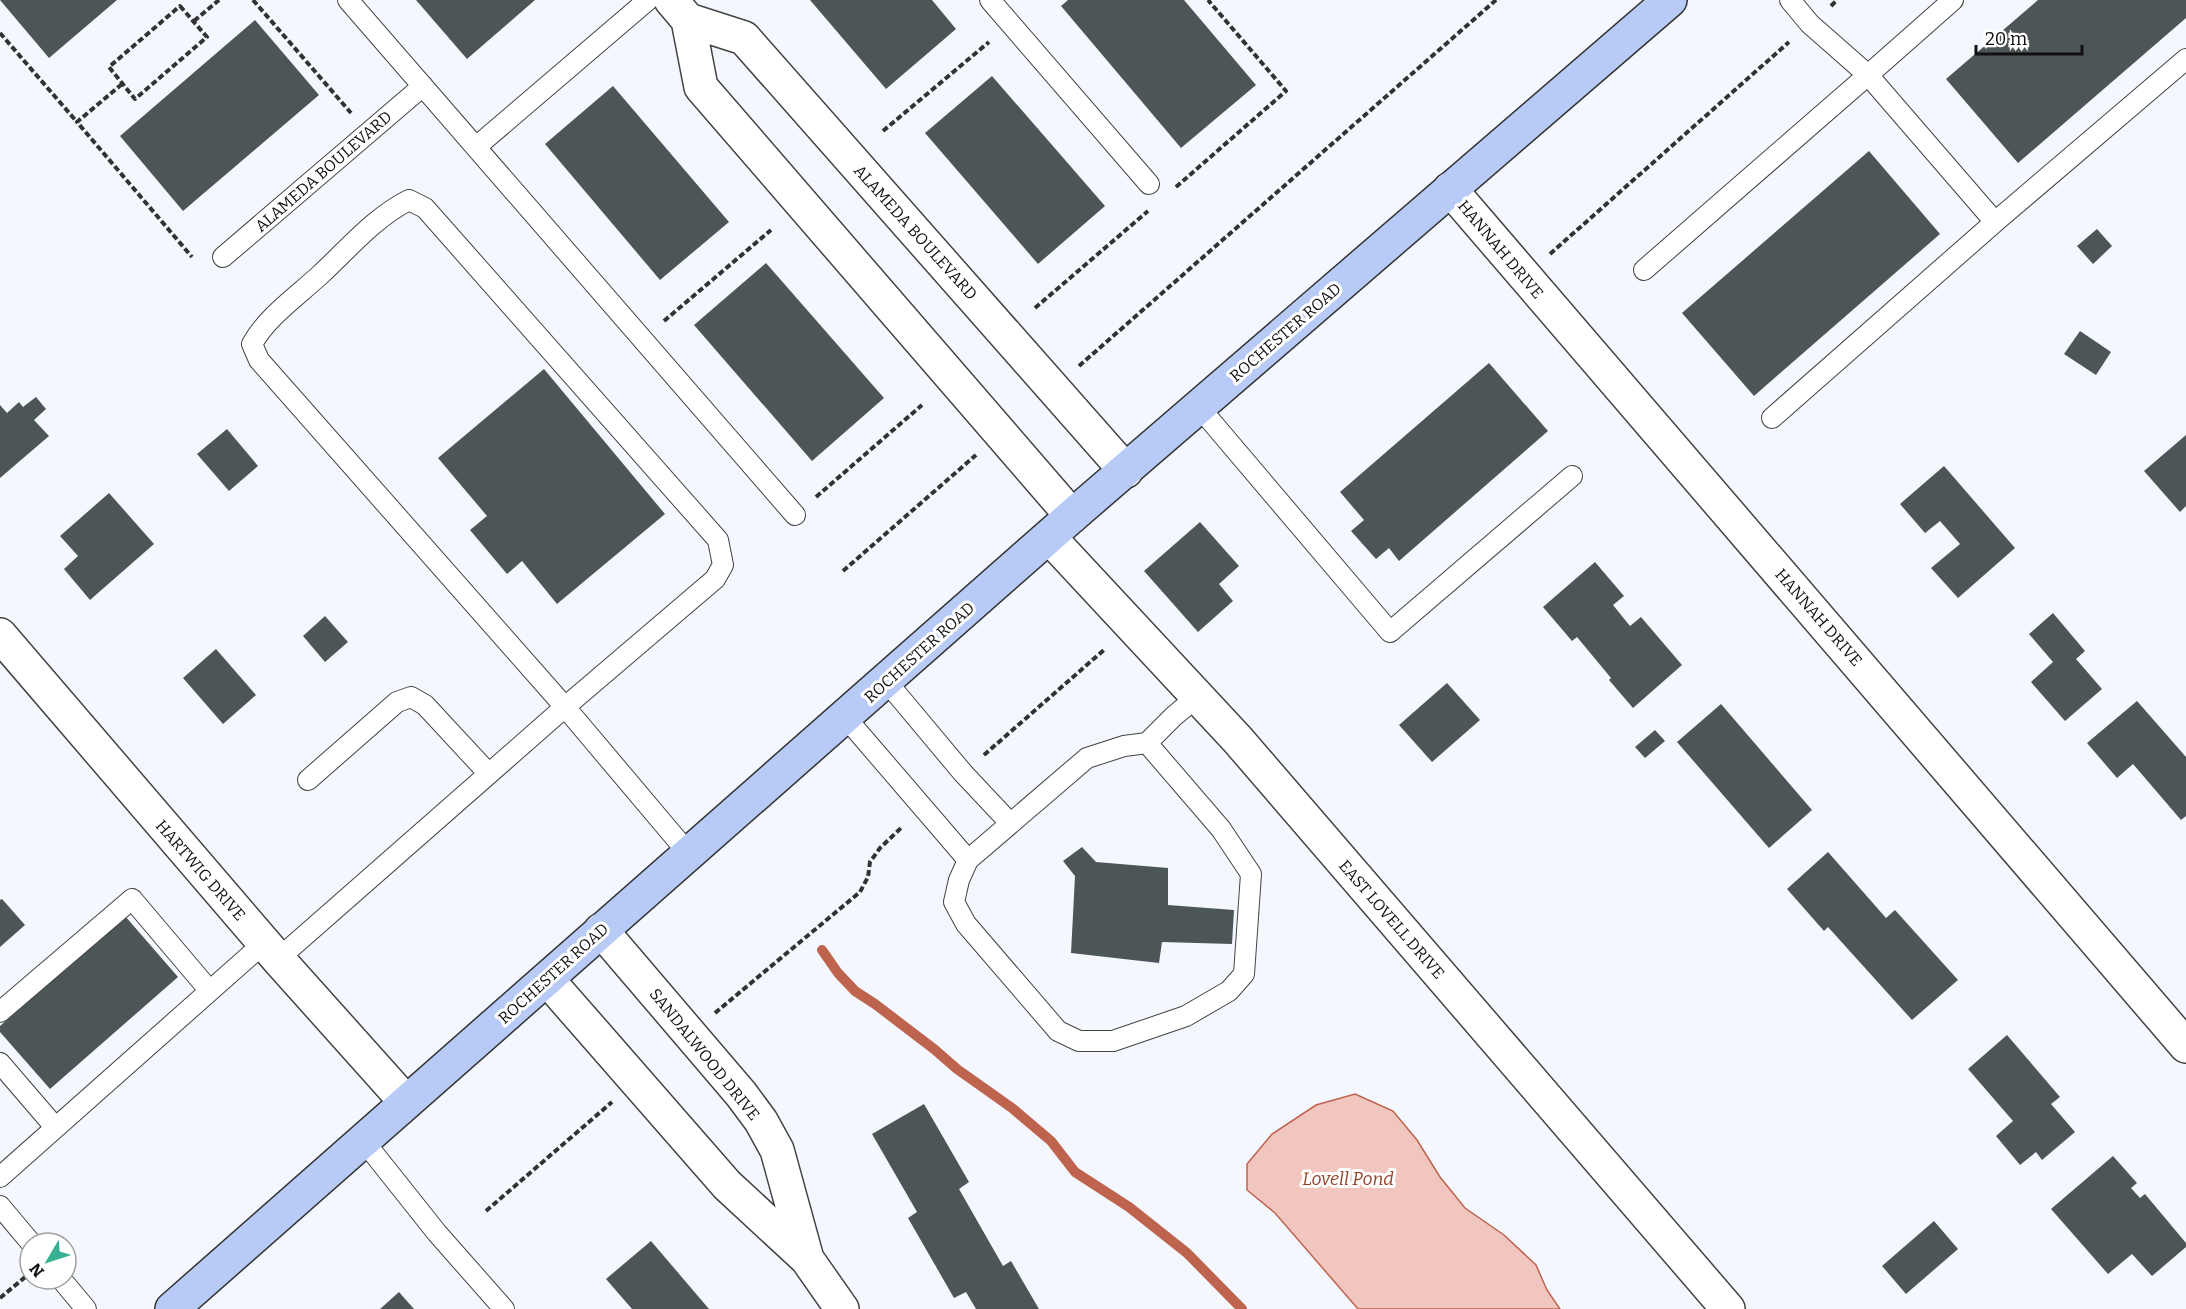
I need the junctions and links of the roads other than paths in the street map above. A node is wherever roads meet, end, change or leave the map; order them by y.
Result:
1 (348, 0) edge
2 (648, 0) edge
3 (990, 0) edge
4 (1670, 0) edge
5 (1790, 0) edge
6 (1953, 0) edge
7 (680, 10) edge
8 (2186, 59) edge
9 (1868, 75) junction
10 (423, 86) junction
11 (476, 147) junction
12 (1149, 184) dead end
13 (1450, 189) junction
14 (1995, 222) junction
15 (223, 257) dead end
16 (1644, 270) dead end
17 (1199, 407) junction
18 (1772, 418) dead end
19 (1126, 471) junction
20 (1572, 476) dead end
21 (795, 515) road end
22 (1060, 527) junction
23 (0, 635) edge
24 (886, 681) junction
25 (1197, 697) junction
26 (565, 707) junction
27 (846, 718) junction
28 (1147, 743) junction
29 (489, 774) junction
30 (308, 780) dead end
31 (1010, 822) junction
32 (689, 854) junction
33 (968, 860) junction
34 (601, 930) junction
35 (271, 951) junction
36 (547, 979) junction
37 (209, 990) junction
38 (0, 1012) edge
39 (2186, 1046) edge
40 (0, 1062) edge
41 (406, 1102) junction
42 (55, 1126) junction
43 (363, 1140) junction
44 (0, 1177) edge
45 (0, 1206) edge
46 (22, 1231) edge
47 (807, 1259) junction
48 (71, 1291) edge
49 (86, 1309) edge
50 (172, 1309) edge
51 (504, 1309) edge
52 (842, 1309) edge
53 (1728, 1309) edge

1 - 10 lane
2 - 11 lane
3 - 12 lane
4 - 13 main road, ROCHESTER ROAD
5 - 9 lane
6 - 9 lane
7 - 19 street, ALAMEDA BOULEVARD
7 - 22 street, ALAMEDA BOULEVARD
8 - 14 lane
9 - 14 lane
9 - 16 lane
10 - 11 lane
10 - 15 lane, ALAMEDA BOULEVARD
11 - 21 lane
13 - 17 main road, ROCHESTER ROAD
13 - 39 street, HANNAH DRIVE
14 - 18 lane
17 - 19 main road, ROCHESTER ROAD
17 - 20 lane
19 - 22 main road, ROCHESTER ROAD
22 - 24 main road, ROCHESTER ROAD
22 - 25 street, EAST LOVELL DRIVE
23 - 35 street, HARTWIG DRIVE
24 - 27 main road, ROCHESTER ROAD
24 - 31 lane
25 - 28 lane
25 - 53 street, EAST LOVELL DRIVE
26 - 26 lane
26 - 29 lane
26 - 32 lane
27 - 32 main road, ROCHESTER ROAD
27 - 33 lane
28 - 31 lane
28 - 33 lane
29 - 30 lane
29 - 35 lane
31 - 33 lane
32 - 34 main road, ROCHESTER ROAD
34 - 36 main road, ROCHESTER ROAD
34 - 47 street, SANDALWOOD DRIVE
35 - 37 lane
35 - 41 street, HARTWIG DRIVE
36 - 41 main road, ROCHESTER ROAD
36 - 47 street, SANDALWOOD DRIVE
37 - 38 lane
37 - 42 lane
40 - 42 lane
41 - 43 main road, ROCHESTER ROAD
42 - 44 lane
43 - 50 main road, ROCHESTER ROAD
43 - 51 lane
45 - 46 lane
47 - 52 street, SANDALWOOD DRIVE
48 - 49 lane

